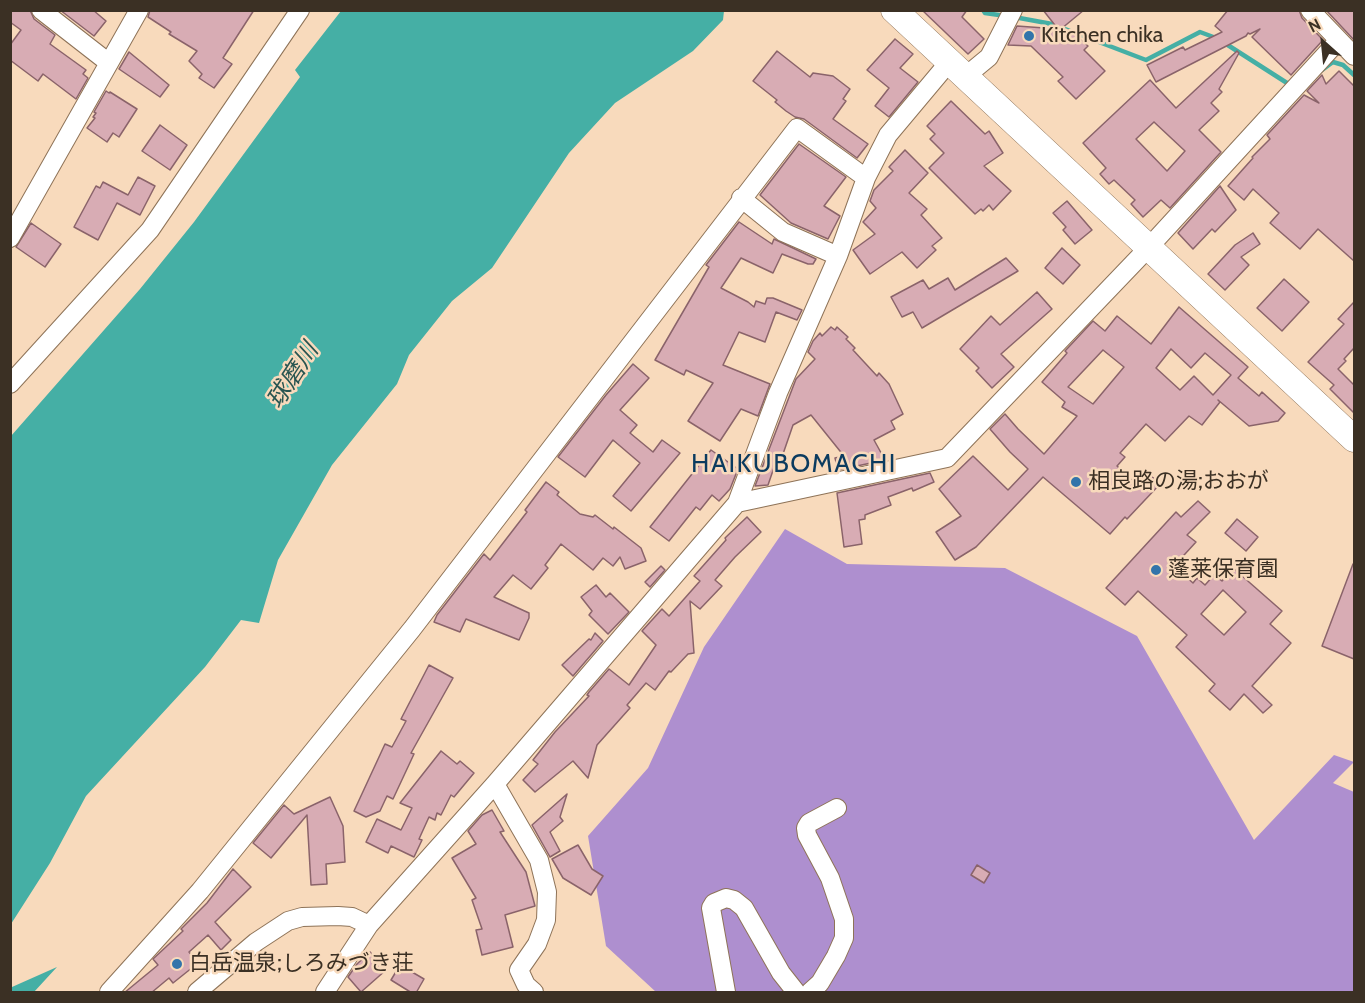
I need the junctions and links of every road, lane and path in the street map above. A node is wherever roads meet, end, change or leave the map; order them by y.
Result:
1 (41, 10) edge
2 (139, 10) edge
3 (300, 10) edge
4 (1310, 10) edge
5 (894, 11) edge
6 (1008, 19) edge
7 (1338, 41) junction
8 (1354, 56) edge
9 (109, 63) junction
10 (958, 69) junction
11 (866, 178) junction
12 (741, 198) junction
13 (10, 238) edge
14 (1150, 246) junction
15 (838, 256) junction
16 (10, 384) edge
17 (1351, 429) edge
18 (737, 503) junction
19 (495, 784) junction
20 (837, 808) dead end
21 (369, 925) junction
22 (110, 993) edge
23 (197, 993) edge
24 (325, 993) edge
25 (534, 993) edge
26 (726, 993) edge
27 (796, 993) edge
28 (810, 993) edge

1 - 9 street
2 - 9 street
3 - 16 street
4 - 7 street
5 - 10 street
6 - 10 street
7 - 8 street
7 - 14 street
9 - 13 street
10 - 11 street
10 - 14 street
11 - 12 street
11 - 15 street
12 - 15 street
12 - 22 street
14 - 17 street
14 - 18 street
15 - 18 street
18 - 19 street
19 - 21 street
19 - 25 street
20 - 28 street
21 - 23 street
21 - 24 street
26 - 27 street

